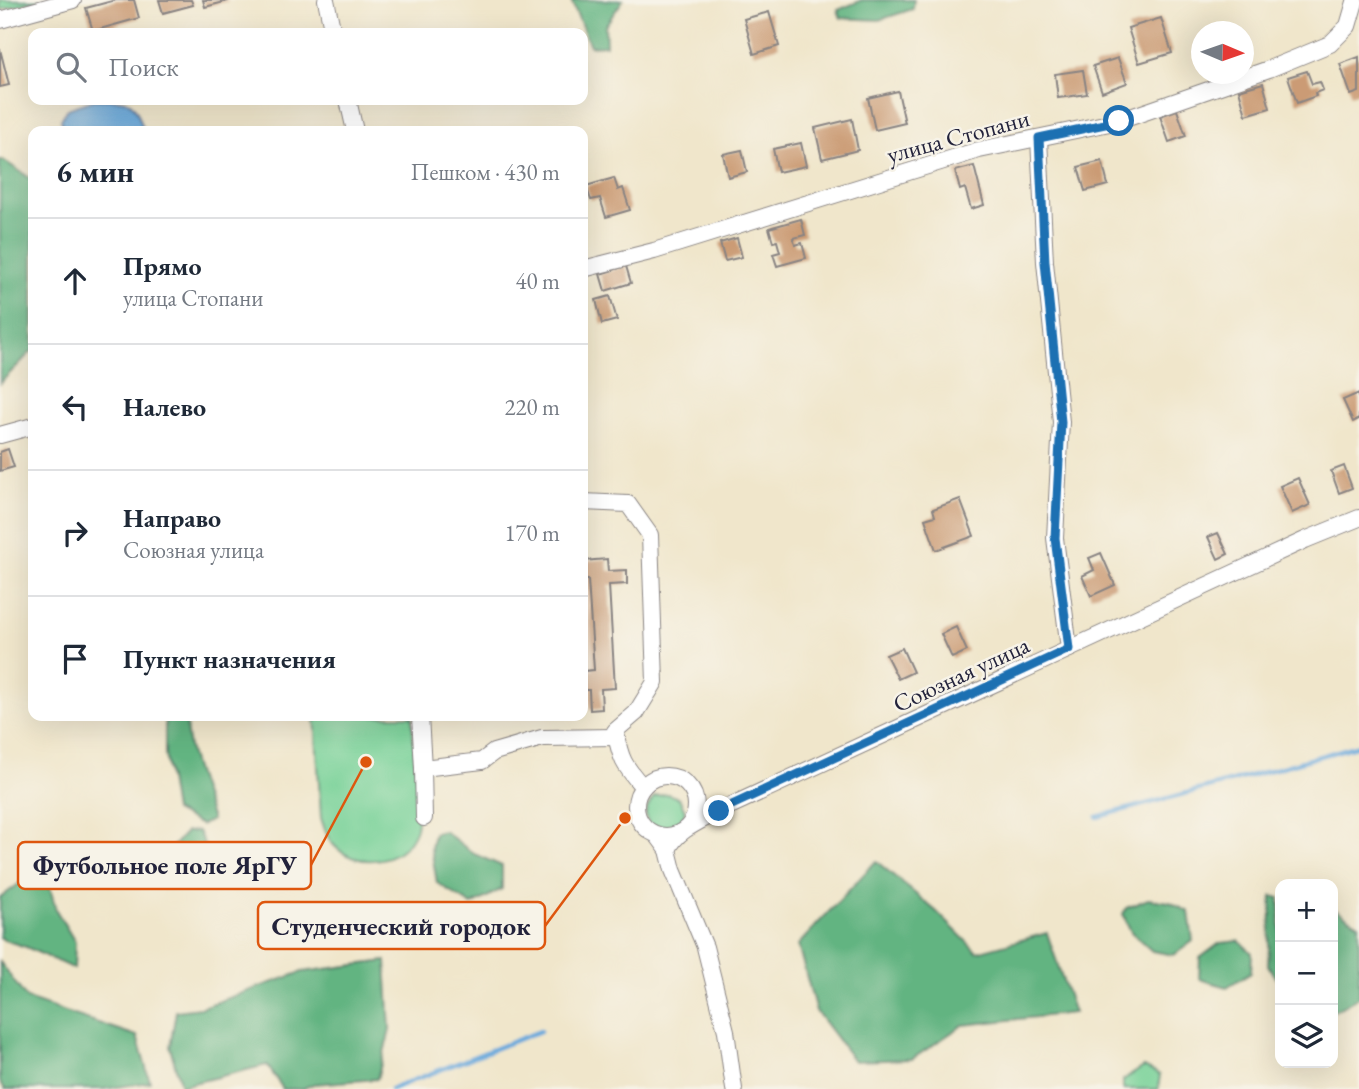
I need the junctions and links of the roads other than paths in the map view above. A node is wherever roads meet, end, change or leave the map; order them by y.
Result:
1 (73, 0) edge
2 (326, 0) edge
3 (1356, 1) edge
4 (0, 20) edge
5 (332, 28) edge
6 (349, 105) edge
7 (354, 126) edge
8 (1039, 138) junction
9 (588, 268) edge
10 (28, 427) edge
11 (0, 435) edge
12 (588, 502) edge
13 (1359, 518) edge
14 (1069, 649) junction
15 (420, 721) edge
16 (617, 737) junction
17 (423, 768) junction
18 (642, 786) junction
19 (424, 818) dead end
20 (685, 830) junction
21 (657, 835) junction
22 (668, 850) junction
23 (734, 1089) edge

1 - 4 street
2 - 5 street
3 - 8 street, улица Стопани
6 - 7 street
8 - 9 street, улица Стопани
8 - 14 street
10 - 11 street
12 - 16 street
13 - 14 street, Союзная улица
14 - 20 street, Союзная улица
15 - 17 street
16 - 17 street
16 - 18 street
17 - 19 street
18 - 20 street
18 - 21 street
20 - 21 street
20 - 22 street, Союзная улица
21 - 22 street
22 - 23 street

